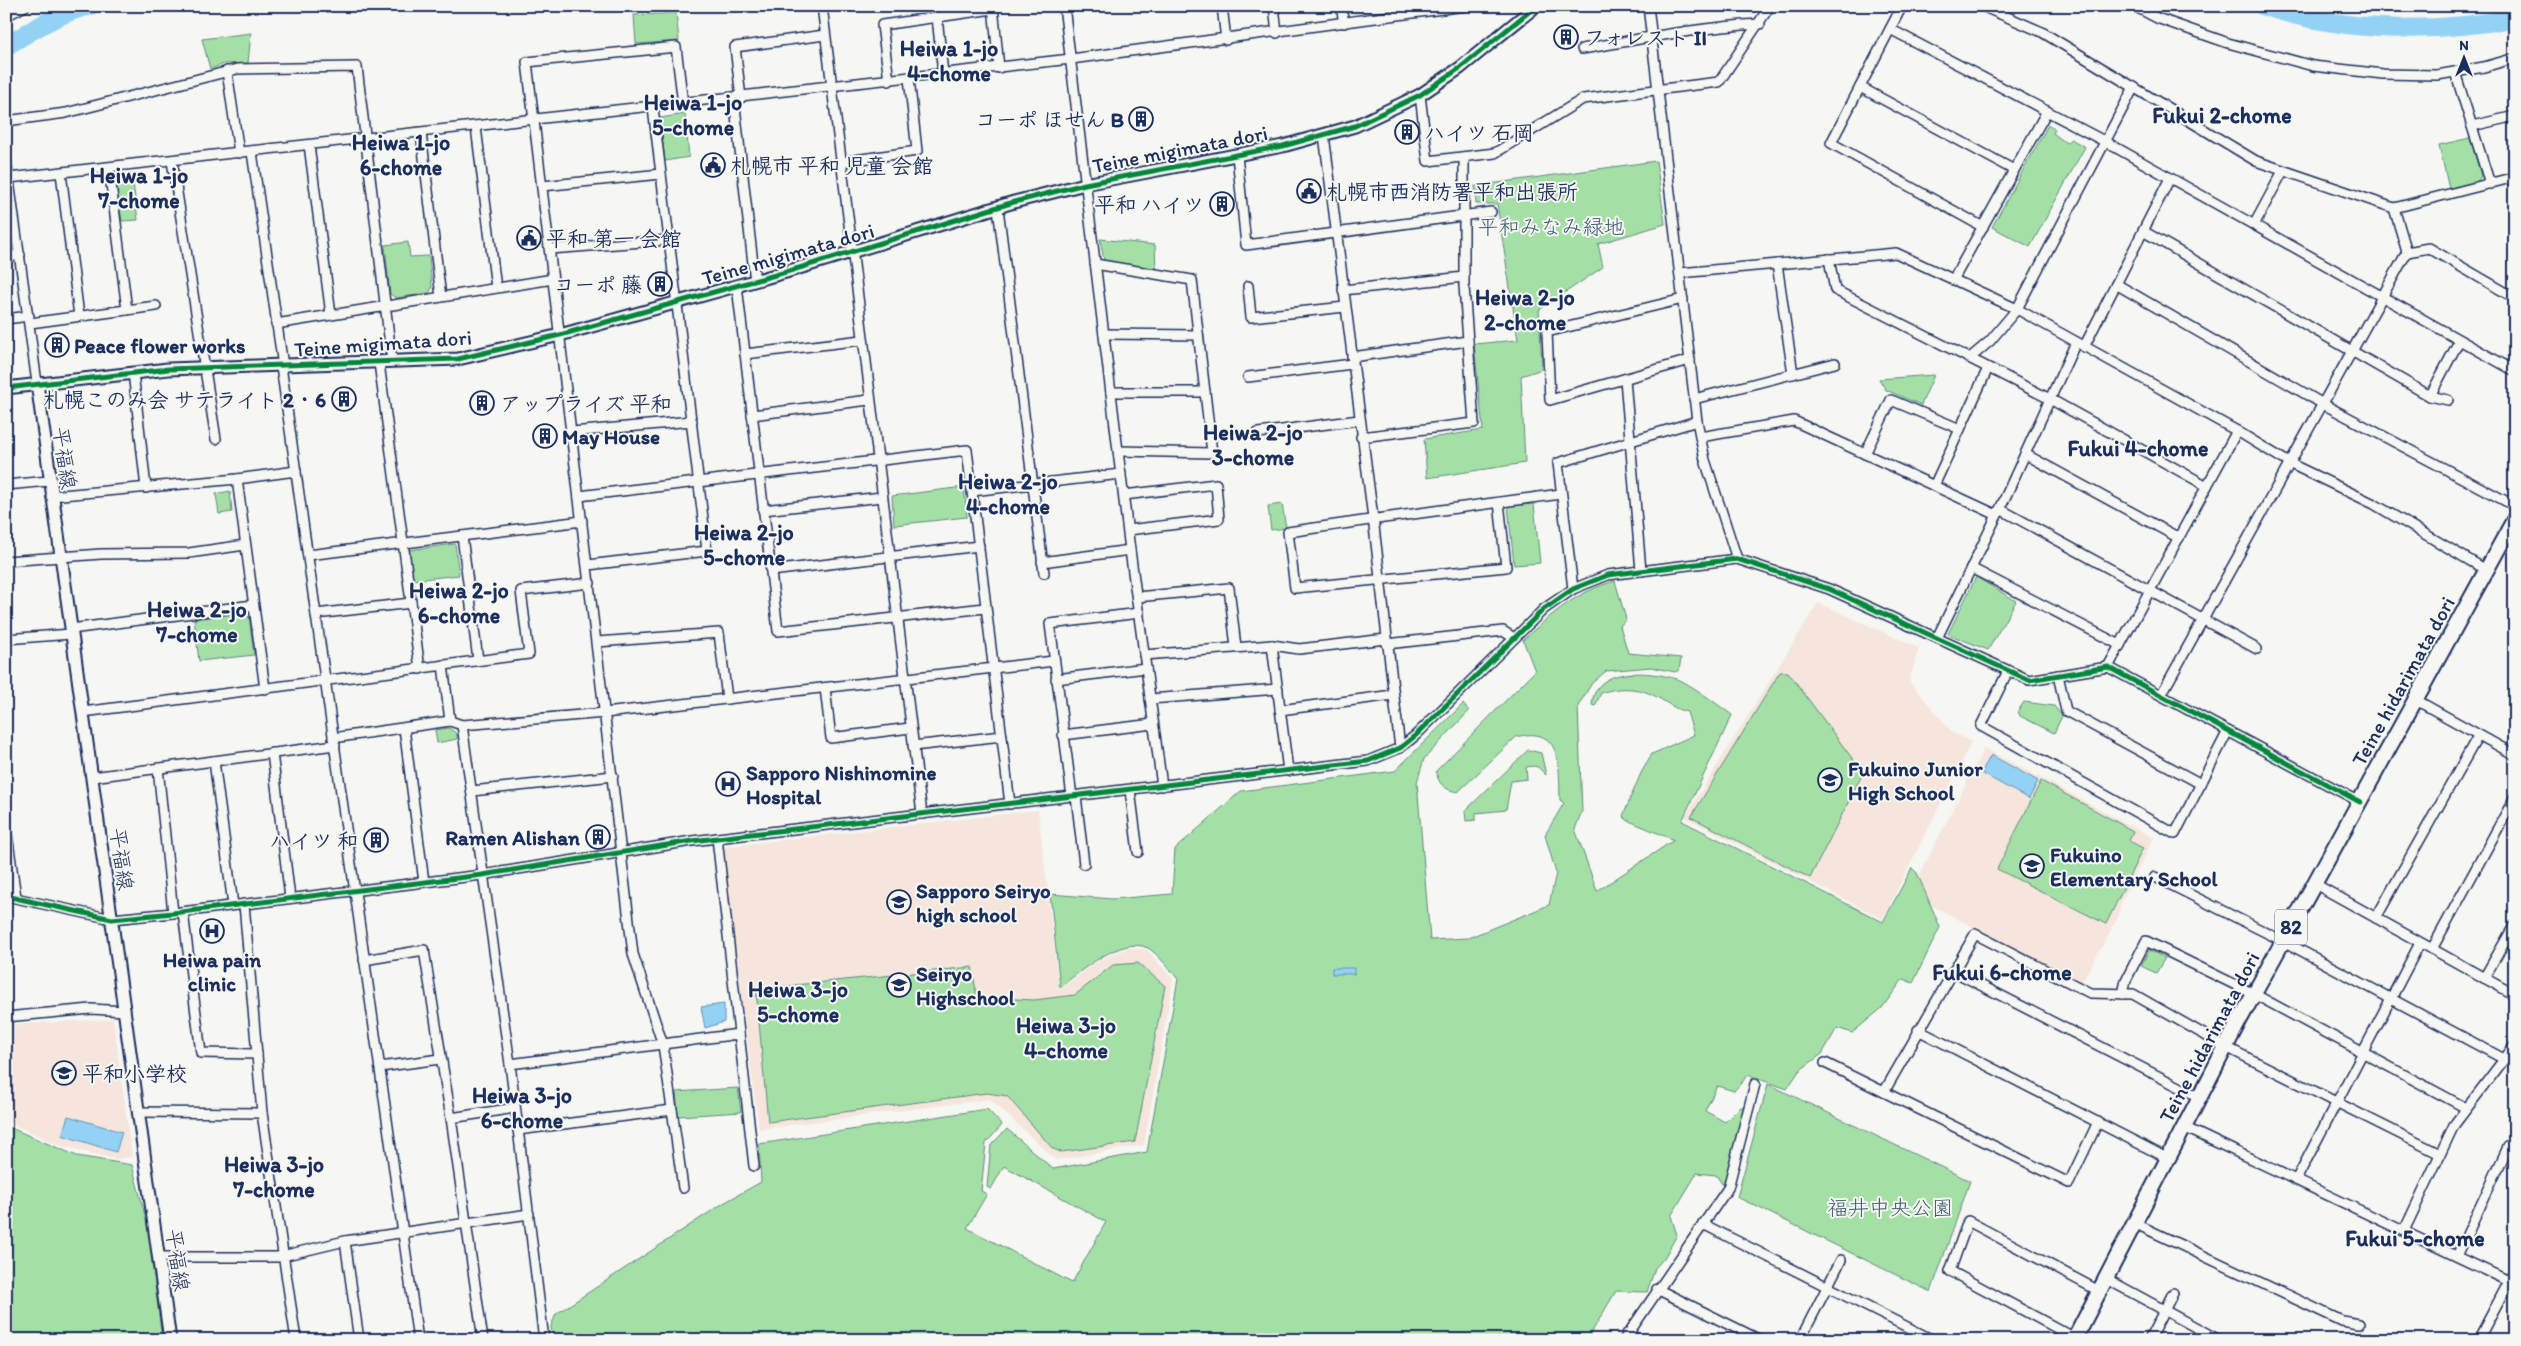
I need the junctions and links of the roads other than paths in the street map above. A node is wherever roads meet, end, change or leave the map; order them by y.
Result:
1 (25, 6) edge
2 (822, 6) edge
3 (1064, 6) edge
4 (1222, 6) edge
5 (1274, 6) edge
6 (1341, 6) edge
7 (1464, 6) edge
8 (1536, 6) edge
9 (1648, 6) edge
10 (1770, 6) edge
11 (1902, 6) edge
12 (1982, 6) edge
13 (2134, 6) edge
14 (1451, 7) edge
15 (993, 8) edge
16 (6, 16) edge
17 (937, 17) junction
18 (1344, 23) junction
19 (1760, 24) junction
20 (1890, 29) junction
21 (1277, 33) junction
22 (825, 35) junction
23 (1652, 37) junction
24 (1226, 40) junction
25 (1582, 49) dead end
26 (2515, 58) edge
27 (1071, 60) junction
28 (999, 68) junction
29 (227, 71) junction
30 (2456, 72) junction
31 (943, 74) junction
32 (909, 78) junction
33 (889, 81) junction
34 (831, 87) junction
35 (1860, 87) junction
36 (2134, 87) junction
37 (1658, 90) junction
38 (1420, 95) junction
39 (737, 98) junction
40 (684, 104) junction
41 (653, 108) junction
42 (2048, 111) junction
43 (2515, 116) edge
44 (534, 120) junction
45 (6, 121) edge
46 (2472, 126) junction
47 (476, 127) junction
48 (421, 133) junction
49 (1324, 135) junction
50 (366, 138) junction
51 (2106, 142) junction
52 (309, 145) junction
53 (252, 152) junction
54 (239, 153) junction
55 (1237, 155) junction
56 (1464, 157) junction
57 (6, 159) edge
58 (172, 161) junction
59 (841, 162) junction
60 (109, 168) junction
61 (2014, 170) junction
62 (2283, 170) junction
63 (61, 173) junction
64 (661, 174) junction
65 (2515, 177) edge
66 (9, 178) junction
67 (2170, 178) junction
68 (1085, 184) junction
69 (2490, 184) junction
70 (542, 186) junction
71 (998, 208) junction
72 (2394, 208) junction
73 (1490, 212) dead end
74 (1464, 216) junction
75 (2254, 225) junction
76 (1983, 227) junction
77 (1336, 232) junction
78 (2143, 232) junction
79 (669, 240) junction
80 (550, 249) junction
81 (2407, 252) junction
82 (852, 253) junction
83 (20, 255) junction
84 (6, 257) edge
85 (1828, 259) junction
86 (1095, 264) junction
87 (1777, 264) junction
88 (1680, 273) junction
89 (1464, 277) junction
90 (553, 279) junction
91 (1954, 280) junction
92 (755, 281) junction
93 (2116, 284) junction
94 (737, 286) junction
95 (1248, 286) dead end
96 (496, 288) junction
97 (1343, 290) junction
98 (2382, 295) junction
99 (441, 297) junction
100 (2515, 298) edge
101 (1683, 300) junction
102 (676, 303) junction
103 (156, 306) dead end
104 (386, 306) junction
105 (1345, 307) junction
106 (2017, 309) junction
107 (126, 310) junction
108 (330, 315) junction
109 (79, 316) junction
110 (6, 319) edge
111 (29, 319) junction
112 (276, 324) junction
113 (1104, 334) junction
114 (560, 335) junction
115 (1198, 335) junction
116 (862, 340) junction
117 (1468, 341) junction
118 (2459, 341) junction
119 (2080, 344) junction
120 (2352, 350) junction
121 (745, 354) junction
122 (1970, 358) junction
123 (1690, 360) junction
124 (1352, 361) junction
125 (392, 362) junction
126 (379, 363) junction
127 (1836, 363) dead end
128 (282, 366) junction
129 (206, 367) junction
130 (1988, 368) junction
131 (2515, 371) edge
132 (133, 372) junction
133 (1793, 374) junction
134 (1248, 377) dead end
135 (1625, 379) junction
136 (36, 383) junction
137 (6, 388) edge
138 (1111, 392) junction
139 (1205, 392) junction
140 (2430, 396) junction
141 (1694, 399) junction
142 (2050, 399) junction
143 (869, 400) junction
144 (2448, 400) dead end
145 (2323, 404) junction
146 (752, 415) junction
147 (692, 420) junction
148 (1359, 420) junction
149 (1697, 421) junction
150 (1960, 429) junction
151 (2237, 431) junction
152 (572, 432) junction
153 (1258, 433) dead end
154 (1361, 436) junction
155 (1700, 437) junction
156 (216, 439) dead end
157 (1630, 441) junction
158 (1119, 451) junction
159 (1865, 454) junction
160 (2025, 454) junction
161 (876, 460) junction
162 (2291, 464) junction
163 (296, 471) junction
164 (758, 473) junction
165 (1122, 474) junction
166 (237, 480) junction
167 (49, 481) junction
168 (700, 481) junction
169 (6, 485) edge
170 (1032, 485) junction
171 (1934, 486) junction
172 (2207, 486) junction
173 (146, 488) junction
174 (972, 491) junction
175 (1561, 494) junction
176 (1124, 495) junction
177 (51, 496) junction
178 (579, 496) junction
179 (882, 497) junction
180 (1499, 502) junction
181 (2515, 506) edge
182 (763, 510) junction
183 (1998, 512) junction
184 (1373, 518) junction
185 (2515, 518) edge
186 (582, 521) junction
187 (1128, 530) junction
188 (2511, 534) edge
189 (462, 536) junction
190 (2178, 538) junction
191 (403, 543) junction
192 (245, 545) junction
193 (979, 546) junction
194 (1130, 550) junction
195 (308, 556) junction
196 (61, 558) junction
197 (889, 558) junction
198 (1737, 559) junction
199 (6, 561) edge
200 (1042, 562) junction
201 (588, 565) junction
202 (1972, 568) junction
203 (2486, 570) junction
204 (770, 571) junction
205 (1641, 571) junction
206 (1044, 573) dead end
207 (1380, 580) junction
208 (590, 583) junction
209 (1573, 589) junction
210 (2150, 591) junction
211 (1137, 597) junction
212 (411, 603) junction
213 (253, 605) junction
214 (985, 608) junction
215 (1139, 613) junction
216 (316, 614) junction
217 (896, 617) junction
218 (2203, 621) junction
219 (71, 632) junction
220 (1514, 638) junction
221 (1937, 638) junction
222 (6, 639) edge
223 (1386, 641) junction
224 (597, 642) junction
225 (1272, 645) junction
226 (2120, 645) junction
227 (1236, 647) junction
228 (2257, 649) dead end
229 (1144, 655) junction
230 (478, 660) junction
231 (1054, 661) junction
232 (443, 665) junction
233 (994, 668) junction
234 (1146, 668) junction
235 (2108, 668) junction
236 (420, 669) junction
237 (2008, 671) junction
238 (2058, 676) junction
239 (904, 679) junction
240 (1056, 679) junction
241 (326, 682) junction
242 (825, 688) junction
243 (265, 689) junction
244 (1278, 689) junction
245 (1393, 695) junction
246 (2162, 695) junction
247 (727, 699) junction
248 (1150, 699) junction
249 (2416, 700) junction
250 (1280, 710) junction
251 (83, 712) junction
252 (605, 713) junction
253 (450, 721) junction
254 (1153, 724) junction
255 (462, 725) junction
256 (404, 728) junction
257 (910, 728) junction
258 (2228, 731) junction
259 (1063, 735) junction
260 (1002, 736) junction
261 (2478, 736) junction
262 (334, 742) junction
263 (913, 746) junction
264 (1400, 748) junction
265 (272, 754) junction
266 (2515, 755) edge
267 (214, 760) junction
268 (158, 768) junction
269 (1288, 771) junction
270 (613, 776) junction
271 (92, 777) junction
272 (2201, 784) junction
273 (1162, 786) junction
274 (1130, 790) junction
275 (472, 791) junction
276 (1074, 797) junction
277 (2515, 797) edge
278 (2360, 802) junction
279 (1010, 804) junction
280 (922, 814) junction
281 (6, 827) edge
282 (717, 838) junction
283 (623, 852) junction
284 (1138, 852) dead end
285 (1084, 864) dead end
286 (482, 875) junction
287 (2155, 877) dead end
288 (424, 882) junction
289 (2315, 884) junction
290 (356, 890) junction
291 (6, 896) edge
292 (16, 898) junction
293 (290, 898) junction
294 (244, 904) junction
295 (232, 905) junction
296 (183, 912) junction
297 (173, 913) junction
298 (2376, 918) junction
299 (112, 919) junction
300 (2515, 924) edge
301 (2283, 942) junction
302 (2420, 942) junction
303 (2432, 949) junction
304 (364, 960) junction
305 (1953, 971) junction
306 (2484, 978) junction
307 (2123, 994) junction
308 (2254, 994) junction
309 (2515, 995) edge
310 (2390, 998) junction
311 (124, 1011) junction
312 (6, 1016) edge
313 (1918, 1030) junction
314 (739, 1034) junction
315 (663, 1045) junction
316 (2515, 1045) edge
317 (2226, 1047) junction
318 (2362, 1052) junction
319 (257, 1054) junction
320 (440, 1059) junction
321 (2504, 1059) junction
322 (1825, 1063) dead end
323 (510, 1064) junction
324 (380, 1067) junction
325 (1754, 1084) dead end
326 (1884, 1092) junction
327 (2199, 1097) junction
328 (2336, 1102) junction
329 (515, 1108) junction
330 (2466, 1108) junction
331 (672, 1110) junction
332 (138, 1112) junction
333 (262, 1113) junction
334 (451, 1118) junction
335 (2098, 1122) junction
336 (2184, 1127) junction
337 (518, 1130) junction
338 (2515, 1143) edge
339 (2440, 1154) junction
340 (2167, 1158) junction
341 (754, 1166) dead end
342 (2296, 1180) junction
343 (683, 1188) dead end
344 (529, 1214) junction
345 (2134, 1222) junction
346 (466, 1224) junction
347 (1703, 1224) junction
348 (2404, 1231) junction
349 (402, 1233) junction
350 (345, 1240) junction
351 (284, 1254) junction
352 (2456, 1256) junction
353 (158, 1257) junction
354 (1841, 1260) dead end
355 (2515, 1270) edge
356 (2106, 1278) junction
357 (2512, 1283) edge
358 (1828, 1286) junction
359 (1657, 1290) junction
360 (2099, 1291) junction
361 (2173, 1293) dead end
362 (2164, 1310) junction
363 (2359, 1324) dead end
364 (1625, 1337) edge
365 (2074, 1339) edge
366 (170, 1340) edge
367 (296, 1340) edge
368 (359, 1340) edge
369 (418, 1340) edge
370 (483, 1340) edge
371 (544, 1340) edge
372 (1639, 1340) edge
373 (1760, 1340) edge
374 (1800, 1340) edge
375 (1933, 1340) edge
376 (2149, 1340) edge
377 (2219, 1340) edge
378 (2478, 1340) edge

1 - 16 street
2 - 22 street
3 - 27 street
4 - 24 street
5 - 21 street
6 - 18 street
7 - 14 street
8 - 38 street, Teine migimata dori
9 - 23 street
10 - 19 street
11 - 20 street
12 - 36 street
13 - 30 street
14 - 18 street
15 - 17 street
15 - 28 street
17 - 31 street
17 - 33 street
18 - 21 street
19 - 23 street
19 - 37 street
20 - 35 street
20 - 42 street
21 - 24 street
22 - 34 street
22 - 39 street
23 - 25 street
23 - 37 street
24 - 27 street
26 - 30 street
27 - 28 street
27 - 68 street
28 - 31 street
29 - 45 street
29 - 50 street
29 - 54 street
30 - 46 street
31 - 32 street
32 - 33 street
32 - 59 street
33 - 34 street
34 - 39 street
34 - 59 street
35 - 61 street
35 - 76 street
36 - 51 street
36 - 62 street
37 - 56 street
37 - 88 street
38 - 49 street, Teine migimata dori
38 - 56 street
39 - 40 street
39 - 92 street
40 - 41 street
40 - 44 street
41 - 44 street
41 - 64 street
42 - 51 street
42 - 61 street
43 - 46 street
44 - 47 street
44 - 70 street
46 - 69 street
47 - 48 street
47 - 96 street
48 - 50 street
48 - 99 street
49 - 55 street, Teine migimata dori
49 - 77 street
50 - 52 street
50 - 104 street
51 - 67 street
51 - 106 street
52 - 53 street
52 - 108 street
53 - 54 street
53 - 112 street
54 - 58 street
55 - 68 street, Teine migimata dori
55 - 77 street
56 - 74 street
57 - 66 street
58 - 60 street
58 - 129 street
59 - 82 street
60 - 63 street
60 - 107 street
61 - 76 street
62 - 72 street
62 - 75 street
63 - 66 street
63 - 109 street
64 - 70 street
64 - 79 street
65 - 69 street
66 - 83 street
67 - 75 street
67 - 78 street
68 - 71 street, Teine migimata dori
68 - 86 street
69 - 72 street
70 - 80 street
71 - 82 street, Teine migimata dori
71 - 170 street
72 - 81 street
73 - 74 street
74 - 77 street
74 - 89 street
75 - 98 street
76 - 91 street
77 - 97 street
78 - 93 street
78 - 120 street
79 - 80 street
79 - 102 street
80 - 90 street
81 - 98 street
81 - 100 street
82 - 92 street, Teine migimata dori
82 - 116 street
83 - 84 street
83 - 111 street
85 - 87 street
85 - 91 street
85 - 122 street
86 - 113 street
86 - 115 street
87 - 88 street
87 - 133 street
88 - 101 street
89 - 97 street
89 - 117 street
90 - 96 street
90 - 114 street
91 - 106 street
92 - 94 street, Teine migimata dori
93 - 119 street
93 - 145 street
94 - 102 street, Teine migimata dori
94 - 121 street
95 - 105 street
96 - 99 street
97 - 105 street
98 - 118 street
98 - 120 street
99 - 104 street
101 - 123 street
101 - 135 street
102 - 114 street, Teine migimata dori
102 - 147 street
103 - 107 street
104 - 108 street
104 - 125 street
105 - 124 street
106 - 119 street
106 - 122 street
107 - 109 street
108 - 112 street
109 - 111 street
110 - 111 street
111 - 136 street
112 - 128 street
113 - 115 street
113 - 138 street
114 - 125 street, Teine migimata dori
114 - 152 street
115 - 139 street
116 - 121 street
116 - 143 street
117 - 124 street
117 - 154 street
118 - 131 street
118 - 140 street
119 - 142 street
119 - 151 street
120 - 140 street
120 - 145 street
121 - 146 street
122 - 130 street
123 - 135 street
123 - 141 street
124 - 134 street
124 - 148 street
125 - 126 street, Teine migimata dori
126 - 128 street, Teine migimata dori
126 - 191 street
127 - 133 street
128 - 129 street, Teine migimata dori
128 - 163 street
129 - 132 street, Teine migimata dori
129 - 156 street
130 - 142 street
130 - 150 street
132 - 136 street, Teine migimata dori
132 - 173 street
133 - 141 street
135 - 157 street
136 - 137 street, Teine migimata dori
136 - 167 street, 平福線
138 - 139 street
138 - 158 street
139 - 158 street
140 - 144 street
141 - 149 street
142 - 160 street
142 - 172 street
143 - 146 street
143 - 161 street
145 - 162 street
145 - 181 street
146 - 164 street
147 - 152 street
147 - 168 street
148 - 153 street
148 - 154 street
149 - 155 street
149 - 157 street
150 - 159 street
150 - 171 street
151 - 162 street
151 - 172 street
152 - 178 street
154 - 184 street
155 - 159 street
155 - 198 street
157 - 175 street
157 - 205 street
158 - 165 street
159 - 171 street
160 - 183 street
160 - 190 street
161 - 164 street
161 - 174 street
161 - 179 street
162 - 203 street
162 - 218 street
163 - 166 street
163 - 195 street
164 - 168 street
164 - 182 street
165 - 170 street
165 - 176 street
166 - 173 street
166 - 192 street
167 - 169 street
167 - 177 street, 平福線
168 - 178 street
168 - 201 street
170 - 174 street
170 - 200 street
171 - 183 street
172 - 190 street
173 - 177 street
174 - 193 street
175 - 180 street
175 - 209 street
176 - 187 street
176 - 187 street
177 - 196 street, 平福線
178 - 186 street
179 - 182 street
179 - 197 street
180 - 184 street
180 - 207 street
182 - 204 street
183 - 202 street
183 - 210 street
184 - 207 street
184 - 207 street
185 - 188 main road, Teine hidarimata dori / 82
186 - 189 street
186 - 201 street
187 - 194 street
188 - 203 main road, Teine hidarimata dori / 82
189 - 191 street
189 - 230 street
190 - 210 street
191 - 195 street
191 - 212 street
192 - 196 street
192 - 213 street
193 - 197 street
193 - 214 street
194 - 200 street
194 - 211 street
195 - 216 street
196 - 199 street
196 - 219 street, 平福線
197 - 204 street
197 - 217 street
198 - 205 street
198 - 221 street
200 - 206 street
201 - 208 street
202 - 221 street
202 - 226 street
203 - 249 main road, Teine hidarimata dori / 82
204 - 217 street
205 - 209 street
207 - 223 street
208 - 224 street
208 - 230 street
209 - 220 street
210 - 218 street
210 - 226 street
211 - 215 street
211 - 227 street
212 - 216 street
212 - 236 street
213 - 219 street
213 - 243 street
214 - 217 street
214 - 233 street
215 - 229 street
215 - 231 street
216 - 241 street
217 - 239 street
218 - 228 street
218 - 246 street
219 - 222 street
219 - 251 street, 平福線
220 - 223 street
220 - 264 street
221 - 237 street
223 - 225 street
223 - 245 street
224 - 247 street
224 - 252 street
225 - 227 street
225 - 244 street
226 - 235 street
227 - 229 street
229 - 234 street
230 - 232 street
231 - 233 street
231 - 240 street
232 - 236 street
232 - 253 street
233 - 239 street
233 - 260 street
234 - 240 street
234 - 248 street
235 - 238 street
235 - 246 street
236 - 241 street
237 - 238 street
237 - 272 street
238 - 272 street
239 - 242 street
239 - 257 street
240 - 259 street
241 - 243 street
241 - 262 street
242 - 247 street
242 - 257 street
243 - 251 street
244 - 248 street
244 - 250 street
245 - 250 street
245 - 264 street
246 - 258 street
247 - 252 street
248 - 254 street
249 - 261 street
249 - 278 main road, Teine hidarimata dori / 82
250 - 269 street
251 - 271 street, 平福線
252 - 255 street
252 - 270 street
253 - 255 street
253 - 256 street
254 - 259 street
254 - 273 street
255 - 275 street
256 - 262 street
256 - 288 street
257 - 263 street
258 - 272 street
258 - 278 street
259 - 276 street
260 - 263 street
260 - 279 street
261 - 266 street
261 - 298 street
262 - 265 street
262 - 290 street
263 - 280 street
264 - 269 street
265 - 267 street
265 - 293 street
267 - 268 street
267 - 295 street
268 - 271 street
268 - 297 street
269 - 273 street
270 - 275 street
270 - 283 street
271 - 299 street, 平福線
273 - 274 street
274 - 276 street
274 - 284 street
275 - 286 street
276 - 279 street
276 - 285 street
277 - 303 street
278 - 289 main road, Teine hidarimata dori / 82
279 - 280 street
280 - 282 street
281 - 292 street
282 - 283 street
282 - 314 street
283 - 286 street
283 - 315 street
286 - 288 street
286 - 323 street
287 - 301 street
288 - 290 street
289 - 298 street
289 - 301 main road, Teine hidarimata dori / 82
290 - 293 street
290 - 304 street
291 - 292 street
292 - 299 street
293 - 294 street
294 - 295 street
294 - 319 street
295 - 296 street
296 - 297 street
296 - 319 street
297 - 299 street
298 - 302 street
299 - 311 street, 平福線
300 - 306 street
301 - 308 main road, Teine hidarimata dori / 82
301 - 310 street
302 - 303 street
302 - 310 street
303 - 306 street
304 - 320 street
304 - 324 street
305 - 307 street
305 - 313 street
305 - 327 street
306 - 309 street
307 - 308 street
307 - 317 street
308 - 317 main road, Teine hidarimata dori / 82
308 - 318 street
310 - 318 street
310 - 321 street
311 - 312 street
311 - 332 street, 平福線
313 - 326 street
313 - 335 street
314 - 315 street
314 - 341 street
315 - 323 street
315 - 331 street
316 - 321 street
317 - 327 main road, Teine hidarimata dori / 82
317 - 328 street
318 - 328 street
318 - 330 street
319 - 333 street
320 - 324 street
320 - 334 street
321 - 330 street
322 - 326 street
323 - 329 street
324 - 349 street
325 - 347 street
326 - 335 street
327 - 336 main road, Teine hidarimata dori / 82
328 - 339 street
328 - 342 street
329 - 334 street
329 - 337 street
330 - 339 street
331 - 337 street
331 - 343 street
332 - 333 street
332 - 353 street, 平福線
333 - 351 street
334 - 346 street
335 - 340 street
336 - 340 main road, Teine hidarimata dori / 82
336 - 342 street
337 - 344 street
338 - 352 street
339 - 348 street
340 - 345 main road, Teine hidarimata dori / 82
342 - 348 street
344 - 346 street
344 - 371 street
345 - 356 main road, Teine hidarimata dori / 82
345 - 363 street
346 - 349 street
346 - 370 street
347 - 358 street
347 - 359 street
348 - 352 street
349 - 350 street
349 - 369 street
350 - 351 street
350 - 368 street
351 - 353 street
351 - 367 street
352 - 357 street
353 - 366 street, 平福線
354 - 358 street
355 - 357 street
356 - 360 main road, Teine hidarimata dori / 82
356 - 362 street
357 - 378 street
358 - 374 street
358 - 375 street
359 - 364 street
359 - 373 street
360 - 365 main road, Teine hidarimata dori / 82
360 - 365 street
361 - 362 street
362 - 376 street
362 - 377 street
364 - 372 street

